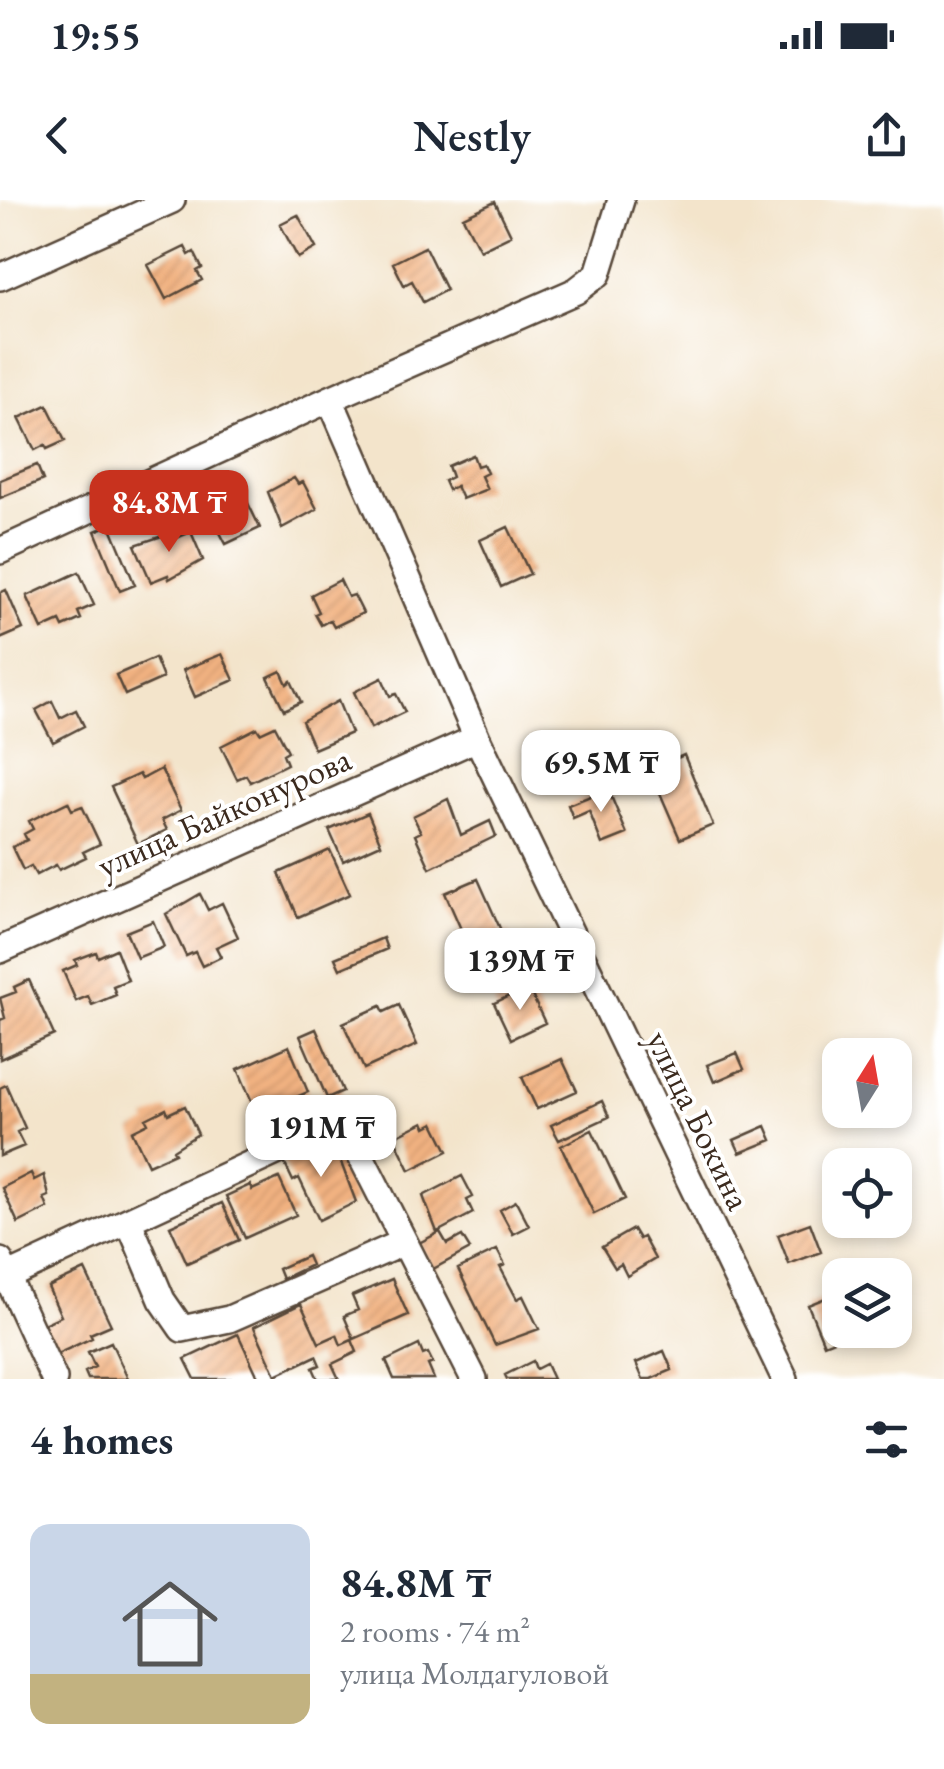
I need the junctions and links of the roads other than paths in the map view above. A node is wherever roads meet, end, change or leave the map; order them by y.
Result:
1 (172, 200) edge
2 (621, 200) edge
3 (0, 277) edge
4 (330, 398) junction
5 (0, 551) edge
6 (477, 738) junction
7 (0, 950) edge
8 (129, 1222) junction
9 (402, 1242) junction
10 (3, 1273) edge
11 (54, 1379) edge
12 (474, 1379) edge
13 (784, 1379) edge

1 - 3 street
2 - 4 street
4 - 5 street
4 - 6 street, улица Бокина
6 - 7 street, улица Байконурова
6 - 13 street, улица Бокина
8 - 9 street
8 - 9 street
8 - 10 street
9 - 12 street
10 - 11 street

